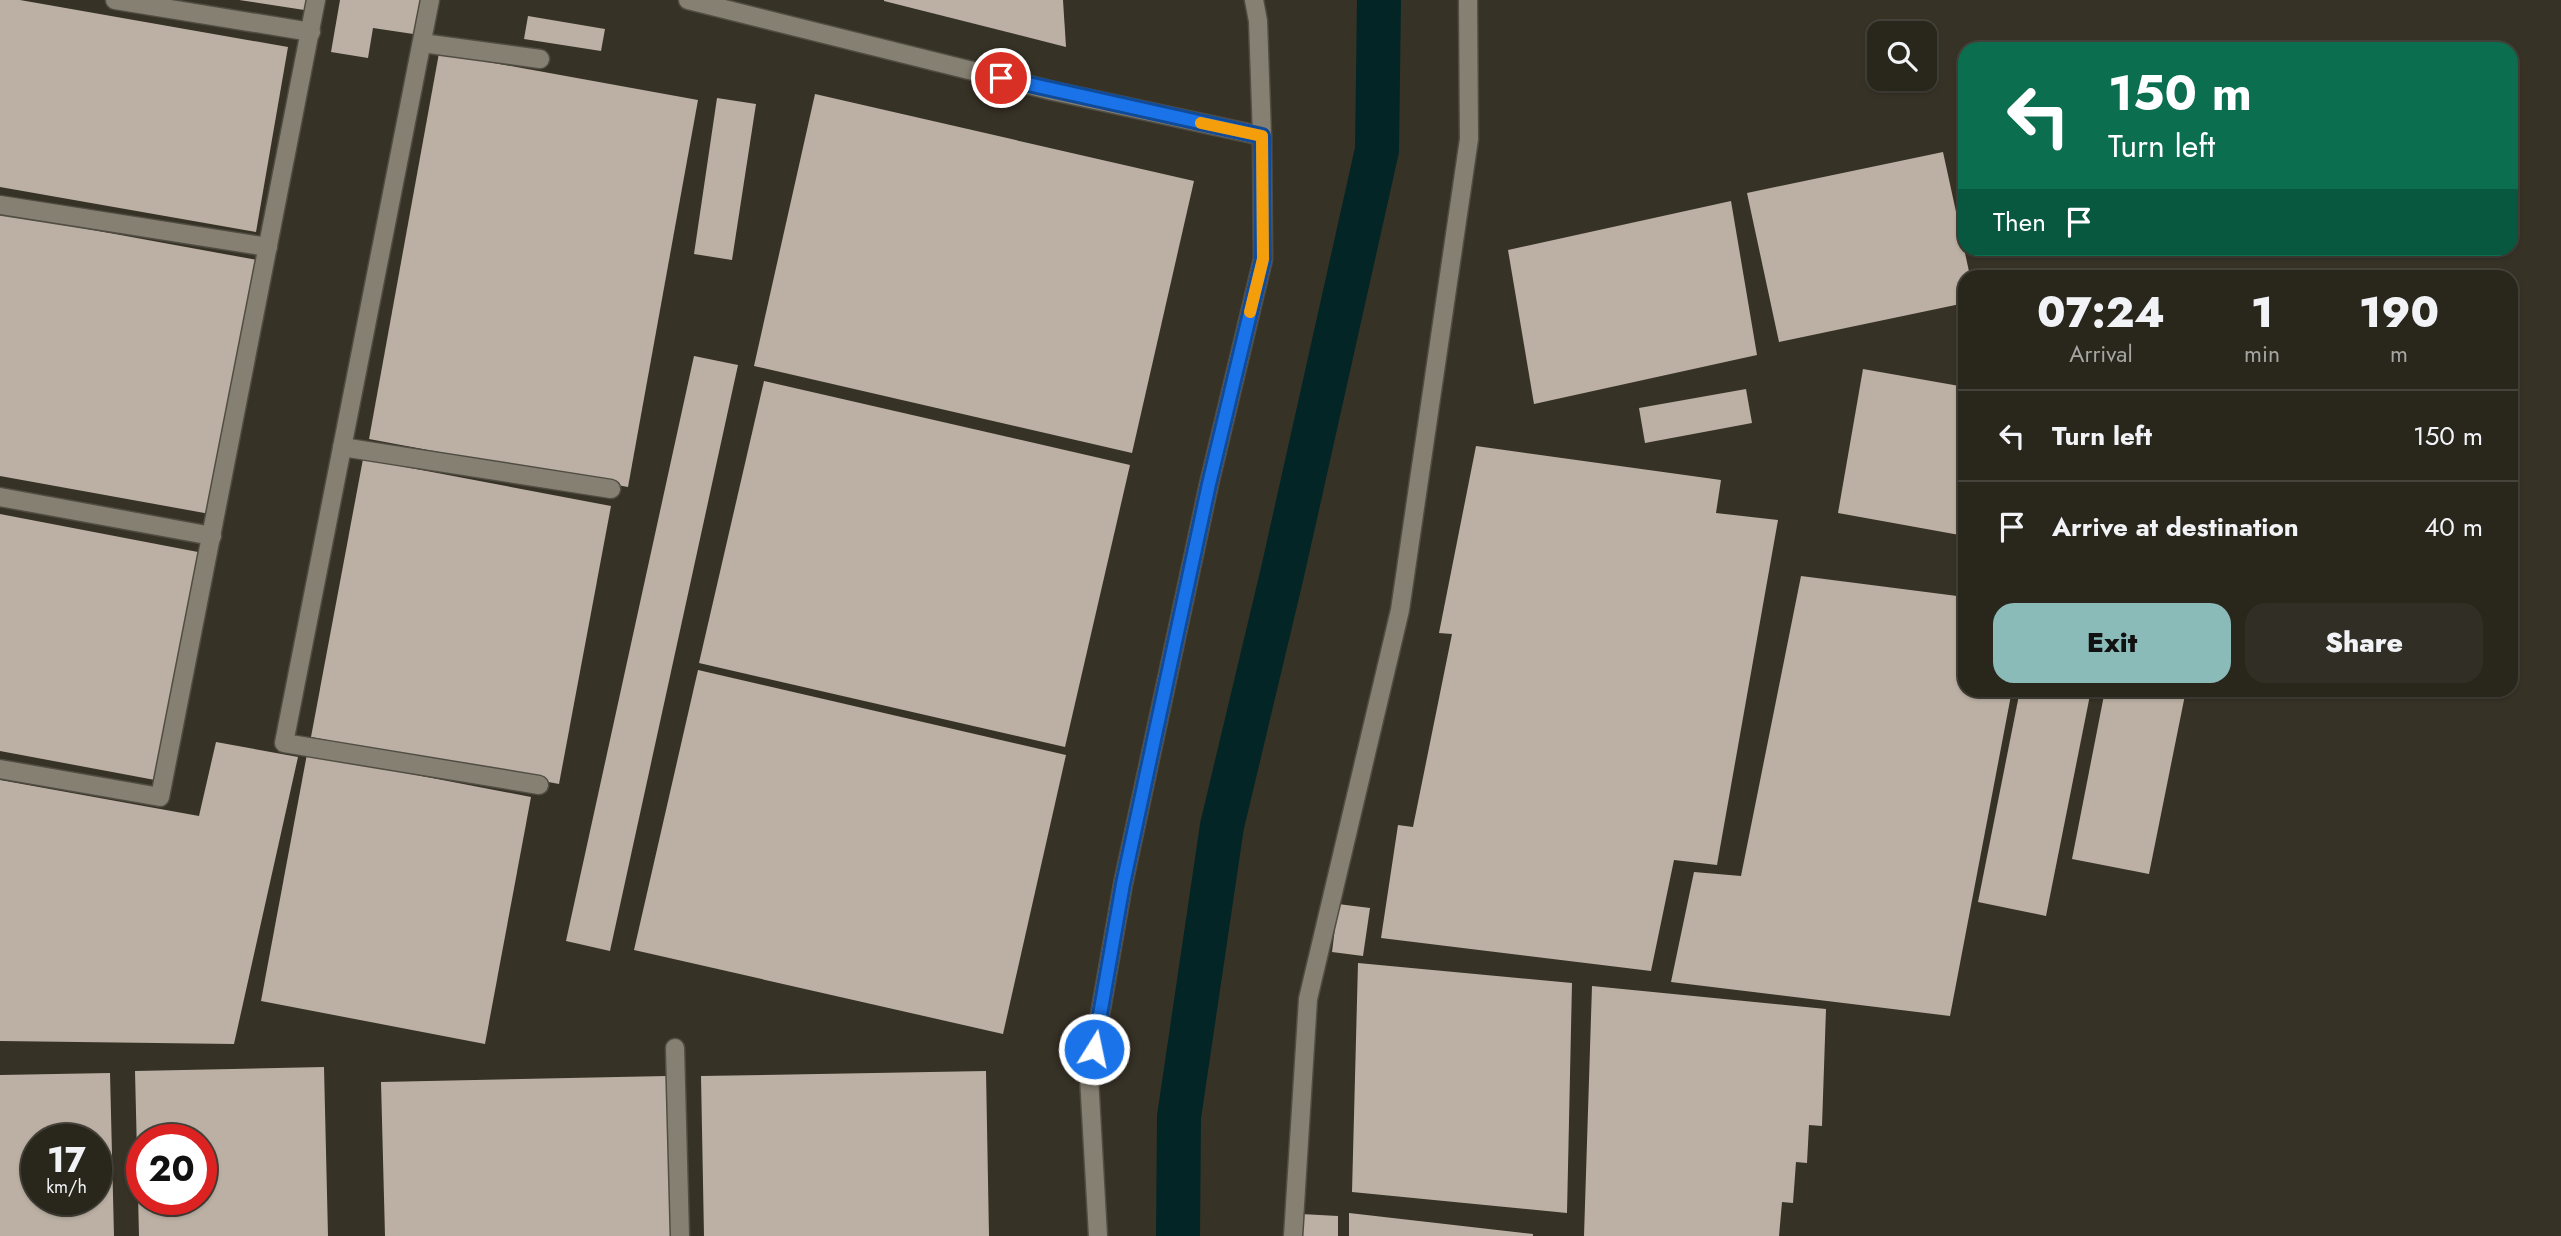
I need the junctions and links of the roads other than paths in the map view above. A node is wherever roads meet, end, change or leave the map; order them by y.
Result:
1 (115, 0) edge
2 (316, 0) edge
3 (430, 0) edge
4 (688, 0) edge
5 (1254, 0) edge
6 (1468, 0) edge
7 (310, 32) junction
8 (422, 43) junction
9 (540, 59) dead end
10 (1262, 136) junction
11 (0, 205) edge
12 (268, 247) junction
13 (342, 447) junction
14 (611, 489) dead end
15 (0, 497) edge
16 (212, 536) junction
17 (0, 769) edge
18 (539, 785) dead end
19 (675, 1048) dead end
20 (680, 1236) edge
21 (1098, 1236) edge
22 (1293, 1236) edge

1 - 7 lane
2 - 7 lane
3 - 8 lane
4 - 10 lane
5 - 10 lane
6 - 22 lane
7 - 12 lane
8 - 9 lane
8 - 13 lane
10 - 21 lane
11 - 12 lane
12 - 16 lane
13 - 14 lane
13 - 18 lane
15 - 16 lane
16 - 17 lane
19 - 20 lane

